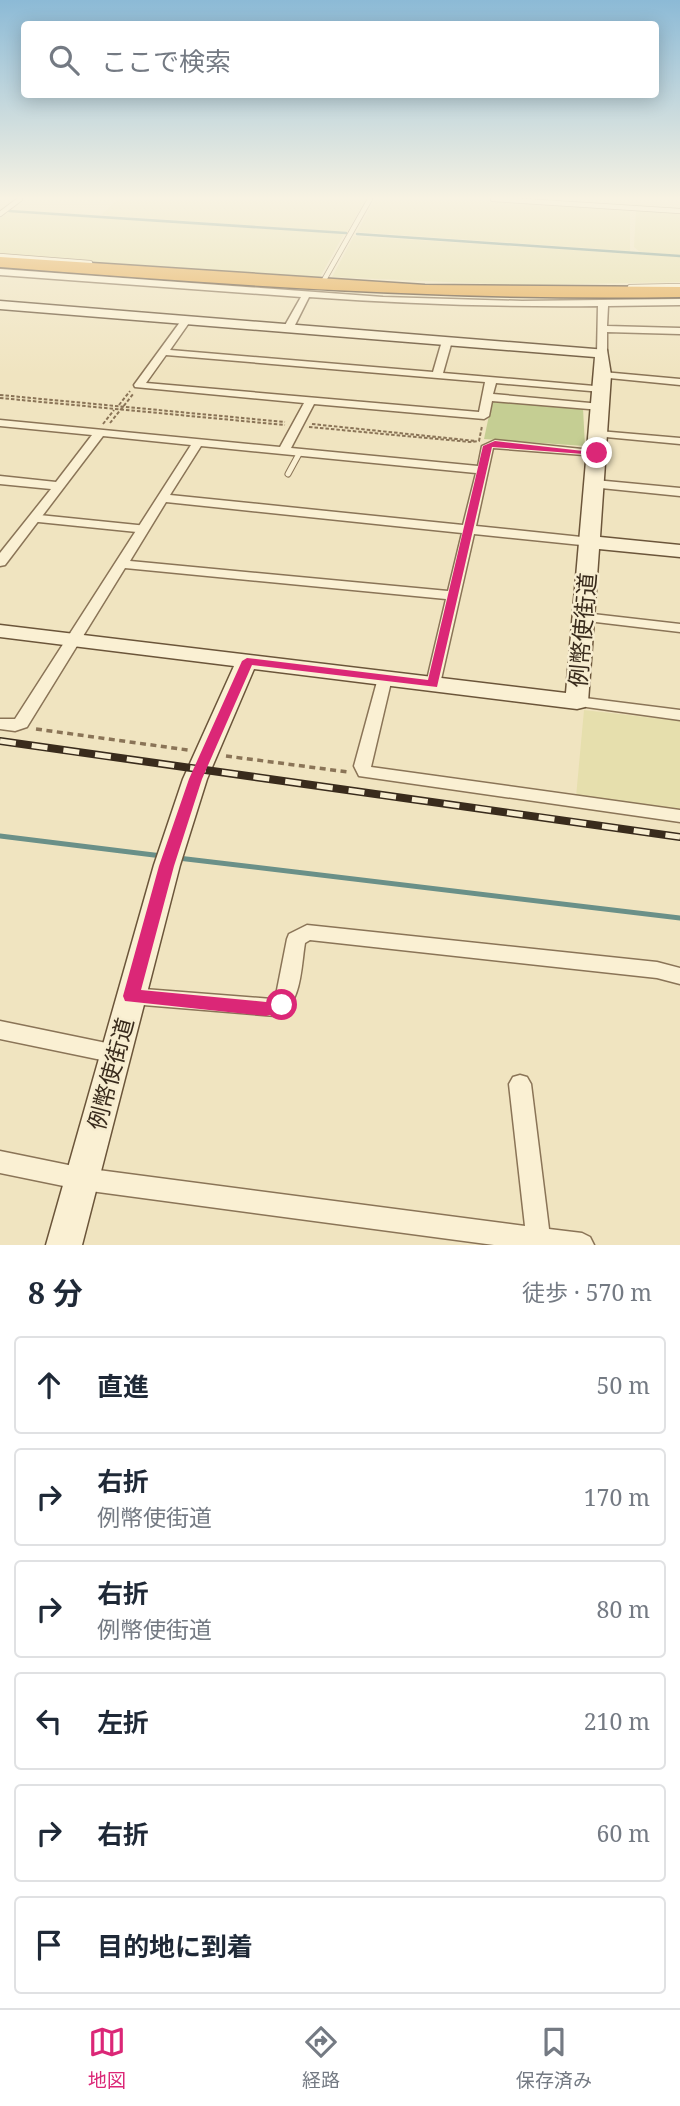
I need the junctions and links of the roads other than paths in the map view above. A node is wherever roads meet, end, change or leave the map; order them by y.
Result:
1 (1, 257) edge
2 (337, 257) edge
3 (0, 267) edge
4 (58, 272) junction
5 (77, 278) junction
6 (324, 280) junction
7 (680, 286) edge
8 (680, 292) edge
9 (306, 295) junction
10 (504, 298) junction
11 (680, 300) edge
12 (474, 304) junction
13 (603, 304) junction
14 (0, 305) edge
15 (187, 320) junction
16 (289, 327) junction
17 (604, 329) junction
18 (680, 331) edge
19 (447, 341) junction
20 (163, 352) junction
21 (602, 353) junction
22 (437, 375) junction
23 (491, 380) junction
24 (603, 382) junction
25 (680, 382) edge
26 (488, 397) junction
27 (310, 401) junction
28 (601, 407) junction
29 (0, 423) edge
30 (100, 433) junction
31 (599, 434) junction
32 (680, 441) edge
33 (198, 442) junction
34 (284, 450) junction
35 (300, 452) junction
36 (597, 453) junction
37 (482, 470) junction
38 (288, 474) dead end
39 (0, 480) edge
40 (595, 484) junction
41 (58, 486) junction
42 (680, 492) edge
43 (162, 498) junction
44 (34, 518) junction
45 (142, 529) junction
46 (468, 529) junction
47 (591, 542) junction
48 (6, 546) edge
49 (680, 551) edge
50 (0, 562) edge
51 (121, 564) junction
52 (453, 596) junction
53 (584, 617) junction
54 (680, 628) edge
55 (0, 631) edge
56 (75, 641) junction
57 (247, 661) junction
58 (385, 678) junction
59 (433, 684) junction
60 (576, 702) junction
61 (680, 715) edge
62 (0, 724) edge
63 (680, 816) edge
64 (680, 976) edge
65 (131, 996) junction
66 (0, 1030) edge
67 (116, 1054) junction
68 (520, 1084) dead end
69 (0, 1162) edge
70 (83, 1179) junction
71 (538, 1241) edge
72 (64, 1245) edge
73 (582, 1245) edge

1 - 6 lane
2 - 6 lane
3 - 4 highway
3 - 5 street
3 - 8 highway
4 - 5 street
4 - 10 highway
5 - 9 street
6 - 7 lane
9 - 12 street
9 - 16 street
10 - 11 highway
10 - 12 street
11 - 13 street
12 - 13 street
13 - 17 street
14 - 15 street
15 - 16 street
15 - 20 street
16 - 19 street
17 - 18 street
17 - 21 street
19 - 21 street
19 - 22 street
20 - 22 street
20 - 27 street
21 - 24 street
22 - 23 street
23 - 24 street
23 - 26 street
24 - 25 street
24 - 28 street
26 - 27 street
26 - 28 street
27 - 34 street
28 - 31 street
29 - 30 street
30 - 33 street
30 - 41 street
31 - 32 street
31 - 36 street
33 - 34 street
33 - 43 street
34 - 35 street
35 - 37 street
35 - 38 lane
36 - 37 street
36 - 40 street
37 - 46 street
39 - 41 street
40 - 42 street
40 - 47 street
41 - 44 street
43 - 45 street
43 - 46 street
44 - 45 lane
44 - 48 street
45 - 51 street
46 - 47 street
46 - 52 street
47 - 49 street, 例幣使街道
47 - 53 street, 例幣使街道
48 - 50 street
51 - 52 street
51 - 56 street
52 - 59 street
53 - 54 street
53 - 60 street, 例幣使街道
55 - 56 street
56 - 57 street
56 - 62 street
57 - 58 street, 例幣使街道
57 - 65 street, 例幣使街道
58 - 59 street, 例幣使街道
58 - 63 street
59 - 60 street, 例幣使街道
60 - 61 street
64 - 65 street
65 - 67 street, 例幣使街道
66 - 67 street
67 - 70 street, 例幣使街道
68 - 71 street
69 - 70 street
70 - 71 street
70 - 72 street, 例幣使街道
71 - 73 street

